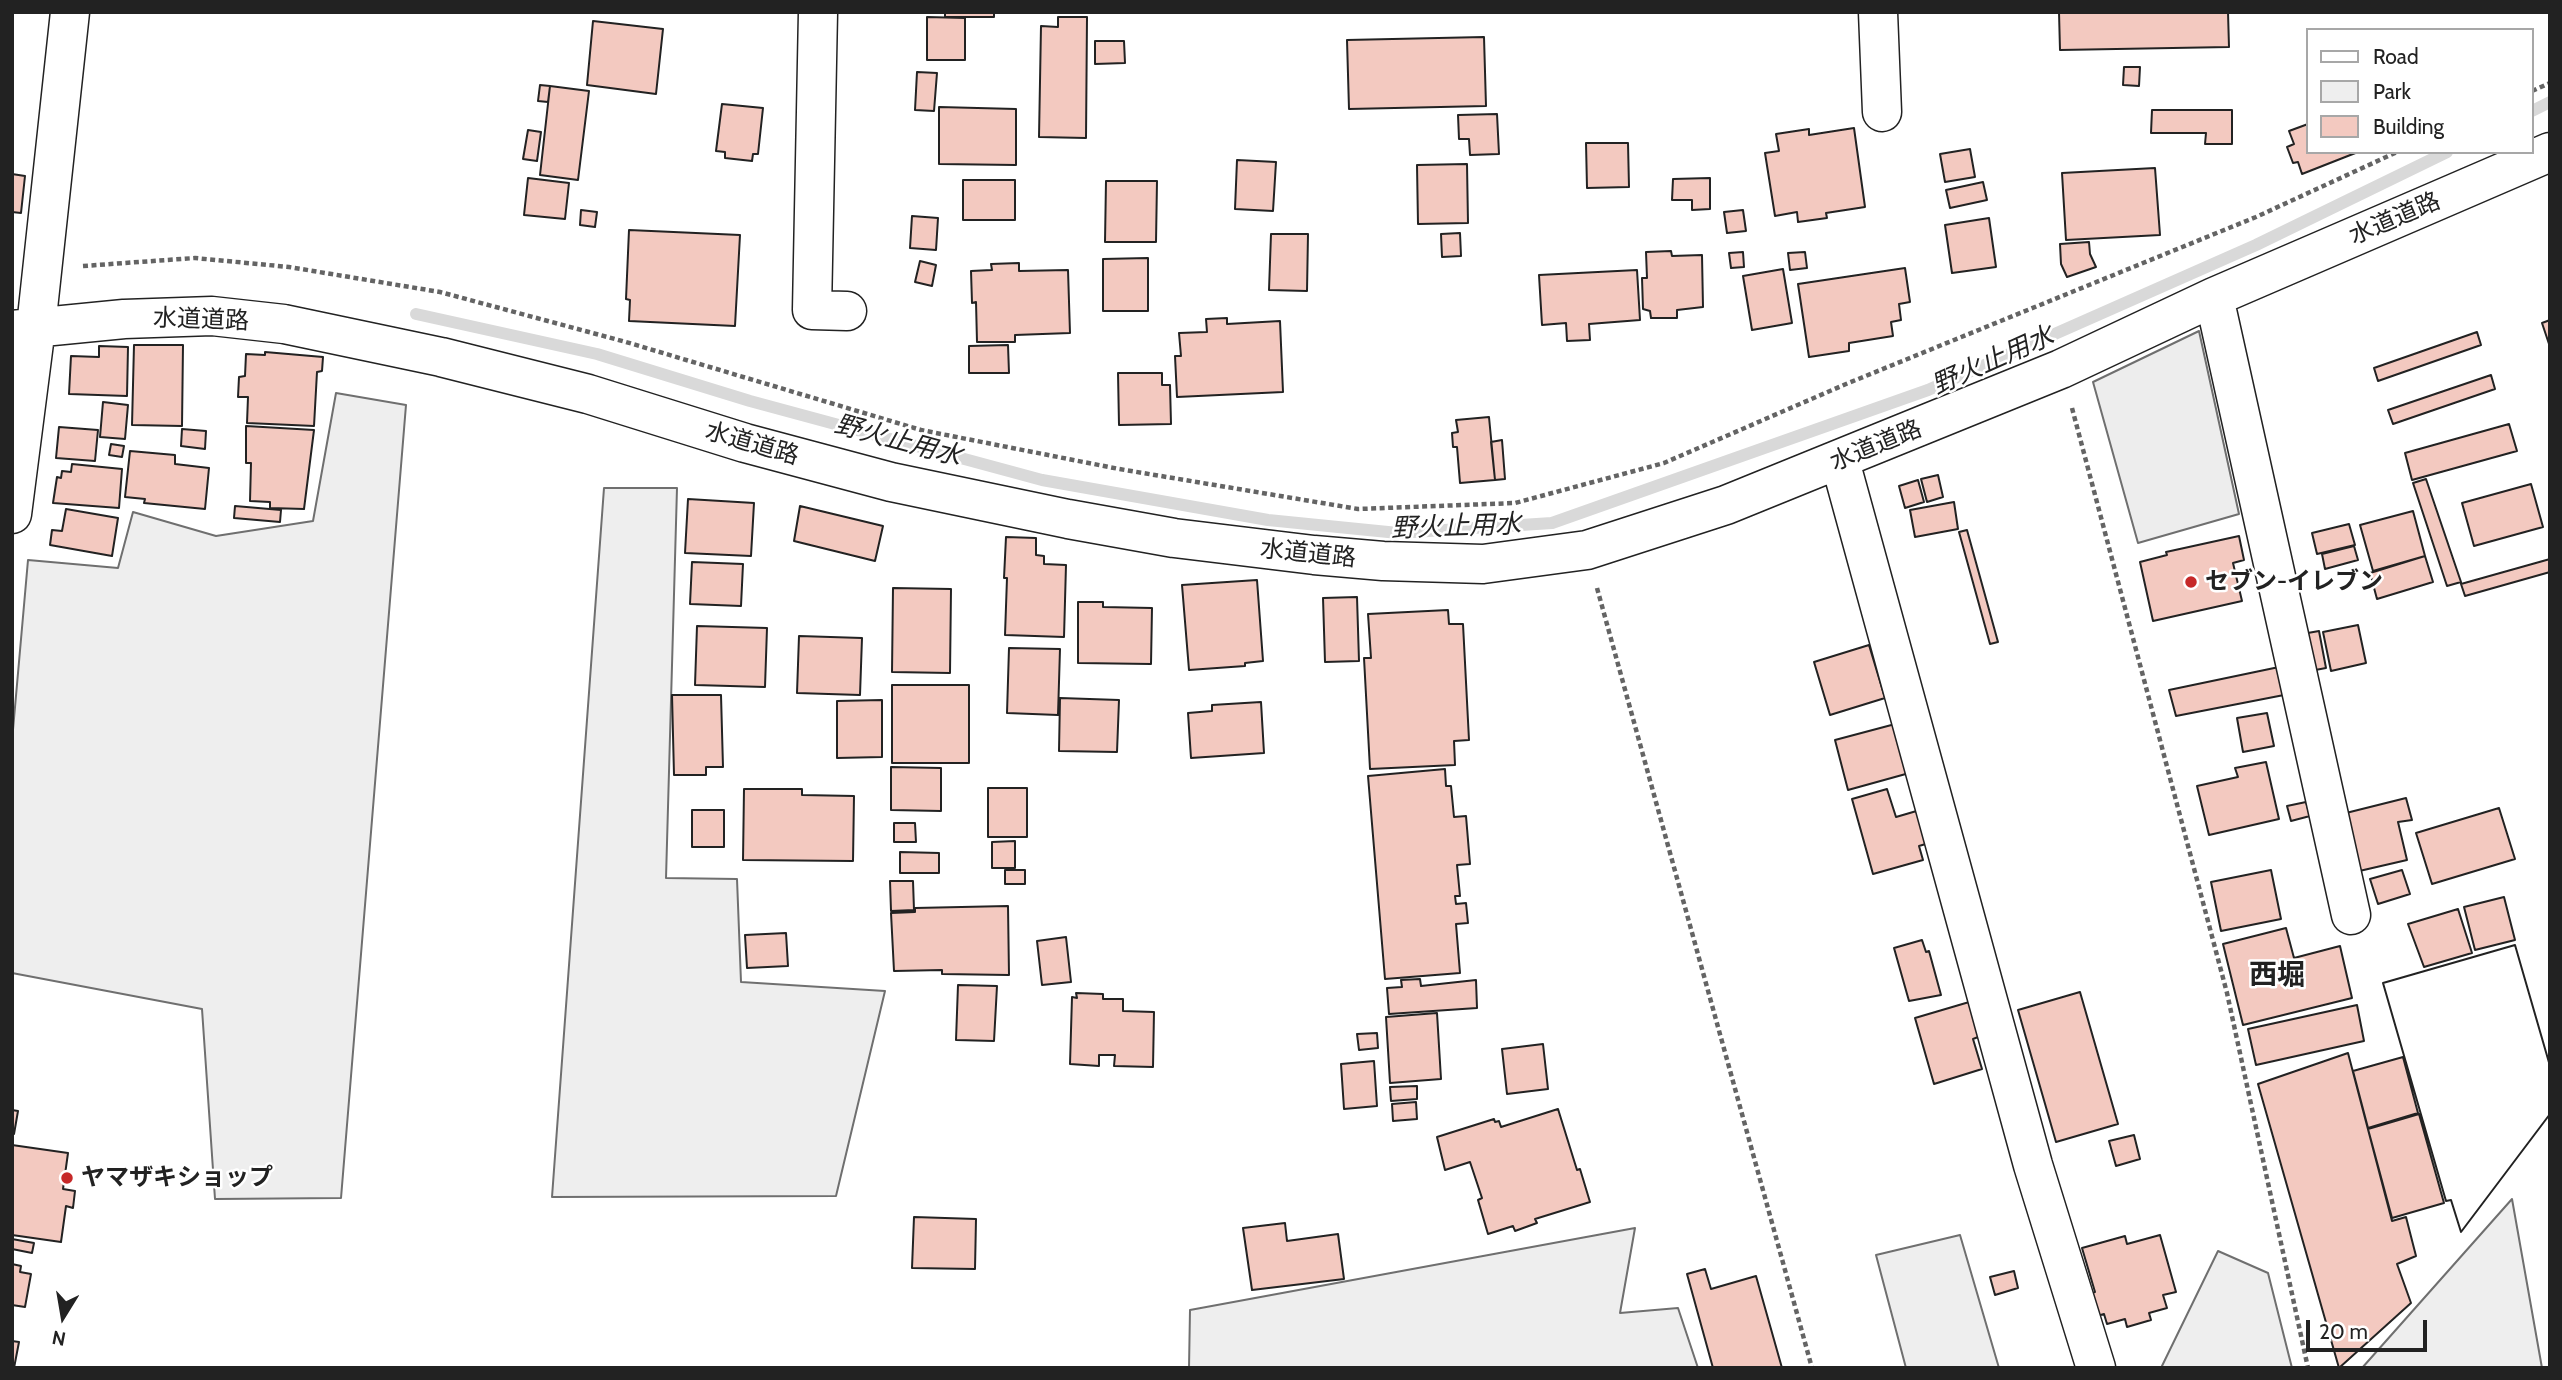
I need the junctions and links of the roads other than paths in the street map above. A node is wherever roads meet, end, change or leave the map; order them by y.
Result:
1 (70, 12) edge
2 (818, 12) edge
3 (1878, 12) edge
4 (1882, 112) dead end
5 (2550, 152) edge
6 (2214, 297) junction
7 (847, 311) dead end
8 (24, 328) edge
9 (1840, 461) junction
10 (12, 514) edge
11 (2351, 915) dead end
12 (2096, 1368) edge

1 - 8 street
2 - 7 street
3 - 4 street
5 - 6 street, 水道道路
6 - 9 street, 水道道路
6 - 11 street
8 - 9 street, 水道道路
8 - 10 street
9 - 12 street

